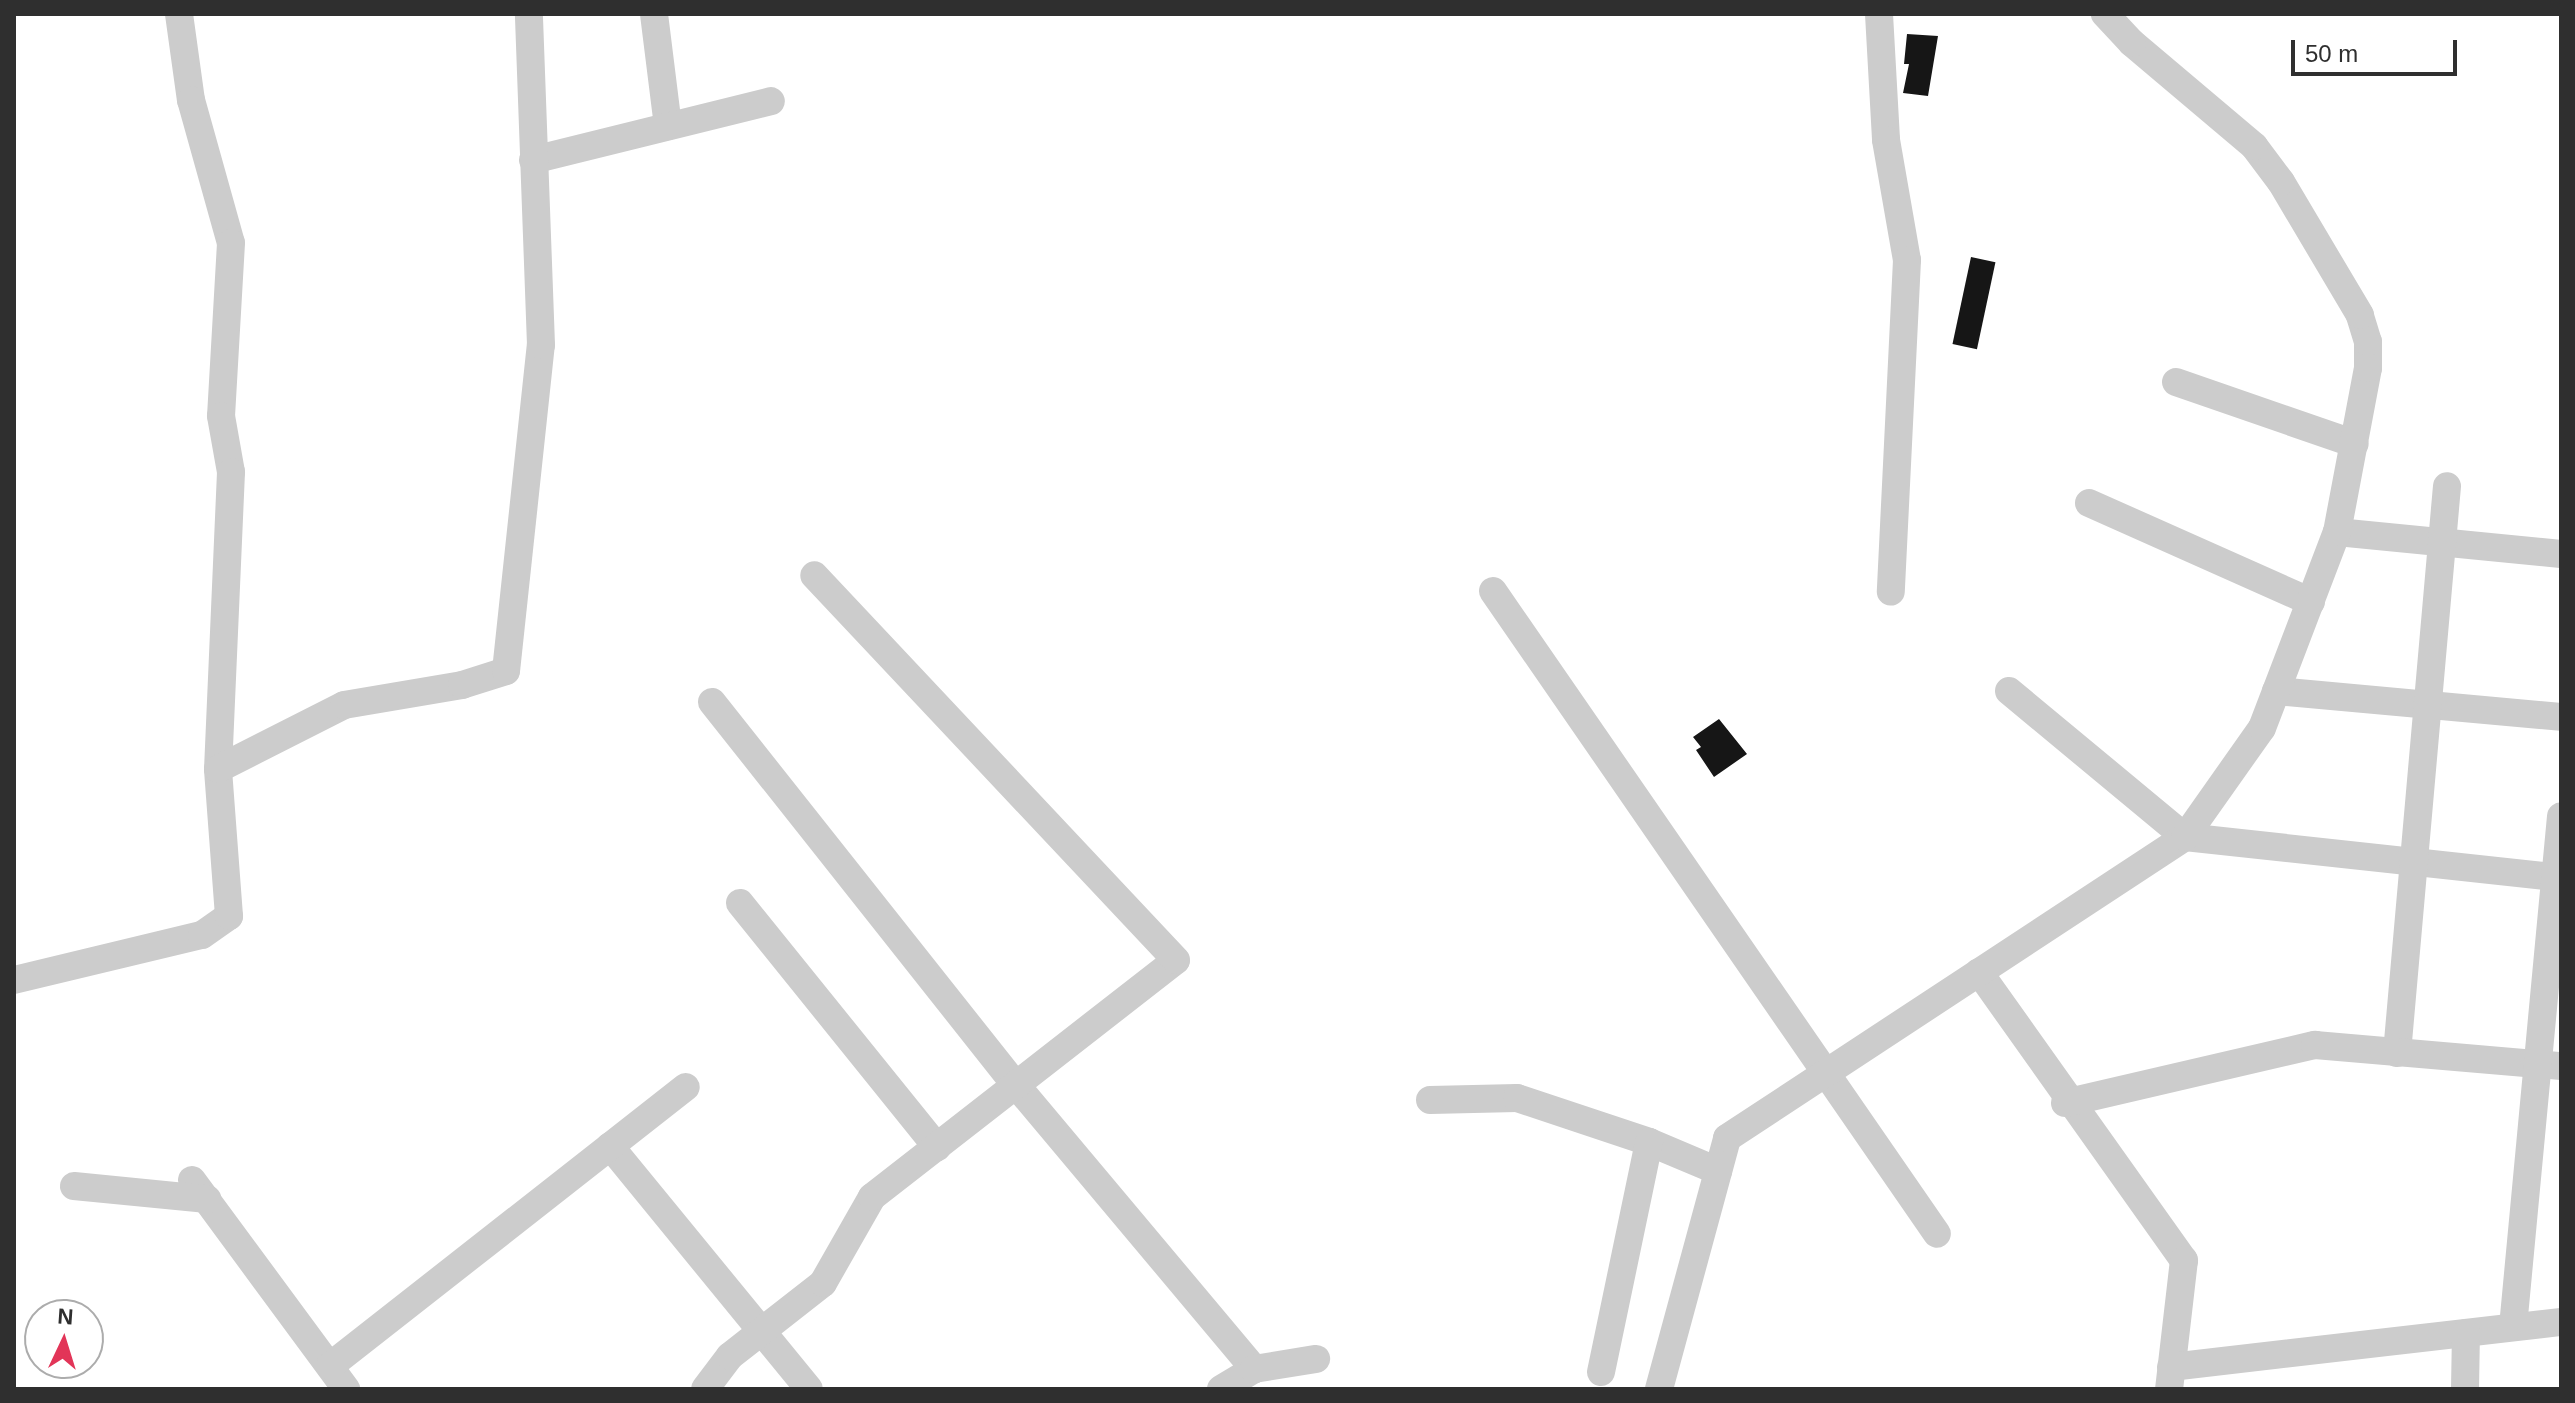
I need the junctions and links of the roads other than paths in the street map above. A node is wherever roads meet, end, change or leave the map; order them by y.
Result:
1 (179, 14) edge
2 (529, 14) edge
3 (654, 14) edge
4 (1879, 14) edge
5 (2105, 14) edge
6 (771, 101) dead end
7 (668, 126) junction
8 (533, 160) junction
9 (2176, 382) dead end
10 (2355, 444) junction
11 (2447, 486) dead end
12 (2089, 503) dead end
13 (2337, 532) junction
14 (2442, 542) junction
15 (2561, 554) edge
16 (814, 575) dead end
17 (1493, 591) dead end
18 (1891, 592) dead end
19 (2311, 602) junction
20 (2009, 691) dead end
21 (2276, 691) junction
22 (712, 702) dead end
23 (2428, 705) junction
24 (2561, 717) edge
25 (218, 769) junction
26 (2561, 816) edge
27 (2185, 837) junction
28 (2414, 861) junction
29 (2555, 877) junction
30 (740, 903) dead end
31 (2555, 953) edge
32 (1979, 972) junction
33 (14, 980) edge
34 (2397, 1053) junction
35 (2549, 1066) edge
36 (1826, 1073) junction
37 (1016, 1085) junction
38 (686, 1087) dead end
39 (1430, 1100) dead end
40 (2068, 1102) junction
41 (1649, 1142) junction
42 (610, 1146) junction
43 (937, 1147) junction
44 (1718, 1171) junction
45 (74, 1186) dead end
46 (1937, 1234) dead end
47 (2561, 1322) edge
48 (2513, 1327) junction
49 (762, 1331) junction
50 (2466, 1333) junction
51 (1316, 1359) dead end
52 (1254, 1369) junction
53 (1601, 1372) dead end
54 (338, 1378) edge
55 (2170, 1378) edge
56 (1667, 1385) edge
57 (705, 1389) edge
58 (809, 1389) edge
59 (1221, 1389) edge
60 (2465, 1389) edge

1 - 25 street
2 - 8 street
3 - 7 street
4 - 18 street
5 - 10 street
6 - 7 street
7 - 8 street
8 - 25 street
9 - 10 street
10 - 13 street
11 - 14 street
12 - 19 street
13 - 14 street
13 - 19 street
14 - 15 street
14 - 23 street
16 - 37 street
17 - 36 street
19 - 21 street
20 - 27 street
21 - 23 street
21 - 27 street
22 - 37 street
23 - 24 street
23 - 28 street
25 - 33 street
26 - 29 street
27 - 28 street
27 - 32 street
28 - 29 street
28 - 34 street
29 - 31 street
30 - 43 street
31 - 35 street
32 - 36 street
32 - 40 street
34 - 35 street
34 - 40 street
35 - 48 street
36 - 44 street
36 - 46 street
37 - 43 street
37 - 52 street
38 - 42 street
39 - 41 street
40 - 55 street
41 - 44 street
41 - 53 street
42 - 49 street
42 - 54 street
43 - 49 street
44 - 56 street
45 - 54 street
47 - 48 street
48 - 50 street
49 - 57 street
49 - 58 street
50 - 55 street
50 - 60 street
51 - 52 street
52 - 59 street

